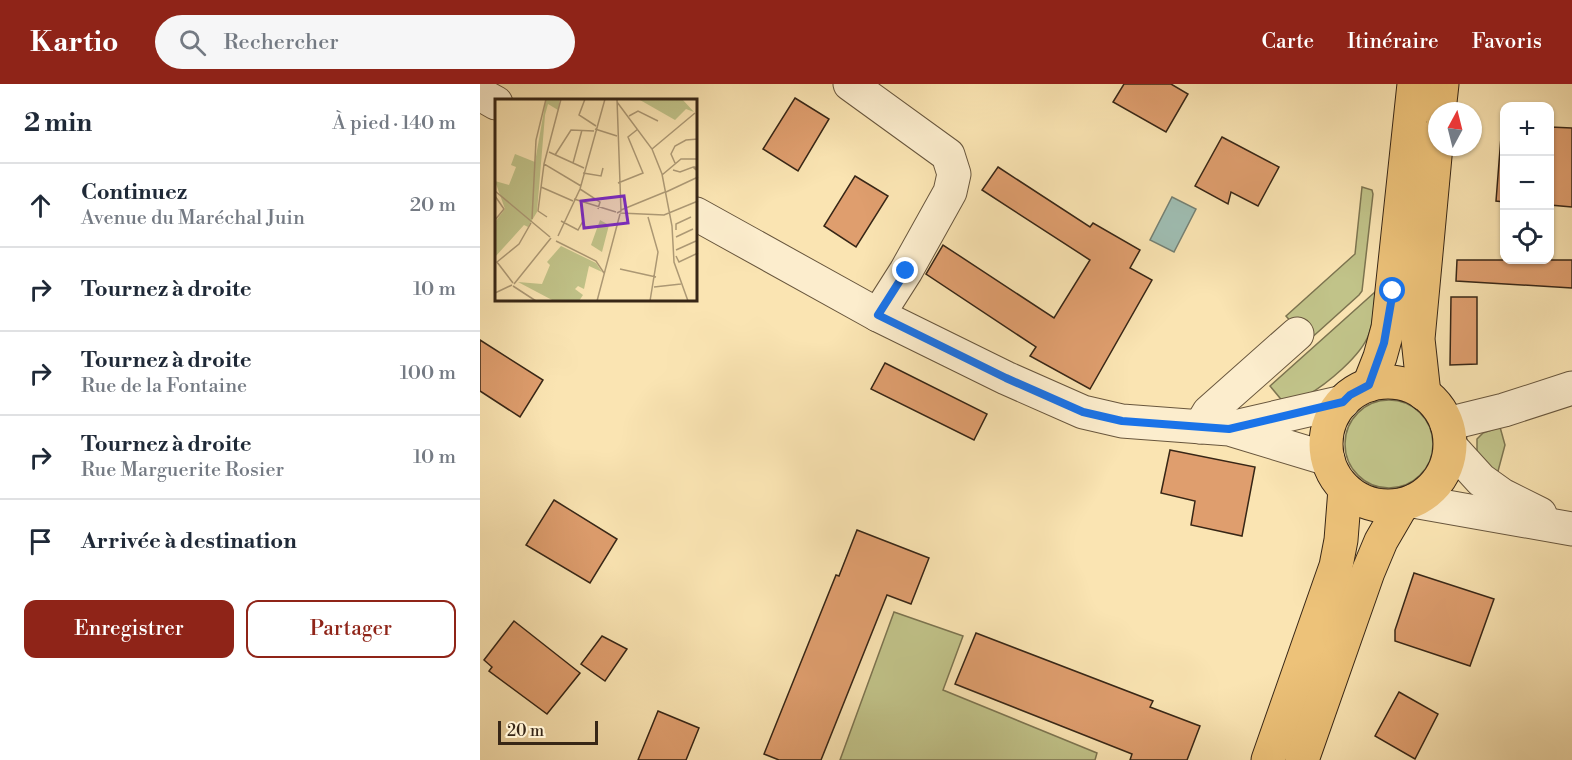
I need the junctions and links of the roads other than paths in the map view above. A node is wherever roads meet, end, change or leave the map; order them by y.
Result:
1 (850, 84) edge
2 (1414, 84) edge
3 (1442, 84) edge
4 (480, 94) edge
5 (495, 102) edge
6 (1440, 102) edge
7 (1435, 156) edge
8 (698, 215) edge
9 (878, 315) junction
10 (1297, 334) dead end
11 (1572, 388) edge
12 (1356, 394) junction
13 (1424, 394) junction
14 (1214, 428) junction
15 (1449, 436) junction
16 (1328, 459) junction
17 (1345, 489) junction
18 (1407, 503) junction
19 (1570, 528) edge
20 (1268, 760) edge
21 (1302, 760) edge

1 - 9 street
2 - 12 main road
3 - 6 main road
4 - 5 street
7 - 13 main road
8 - 9 street
9 - 14 street
10 - 14 street
11 - 15 street
12 - 13 main road
12 - 14 street
12 - 16 main road
13 - 15 main road
14 - 16 street
15 - 18 main road
15 - 19 street
16 - 17 main road
17 - 18 main road
17 - 20 main road
18 - 19 street
18 - 21 main road

